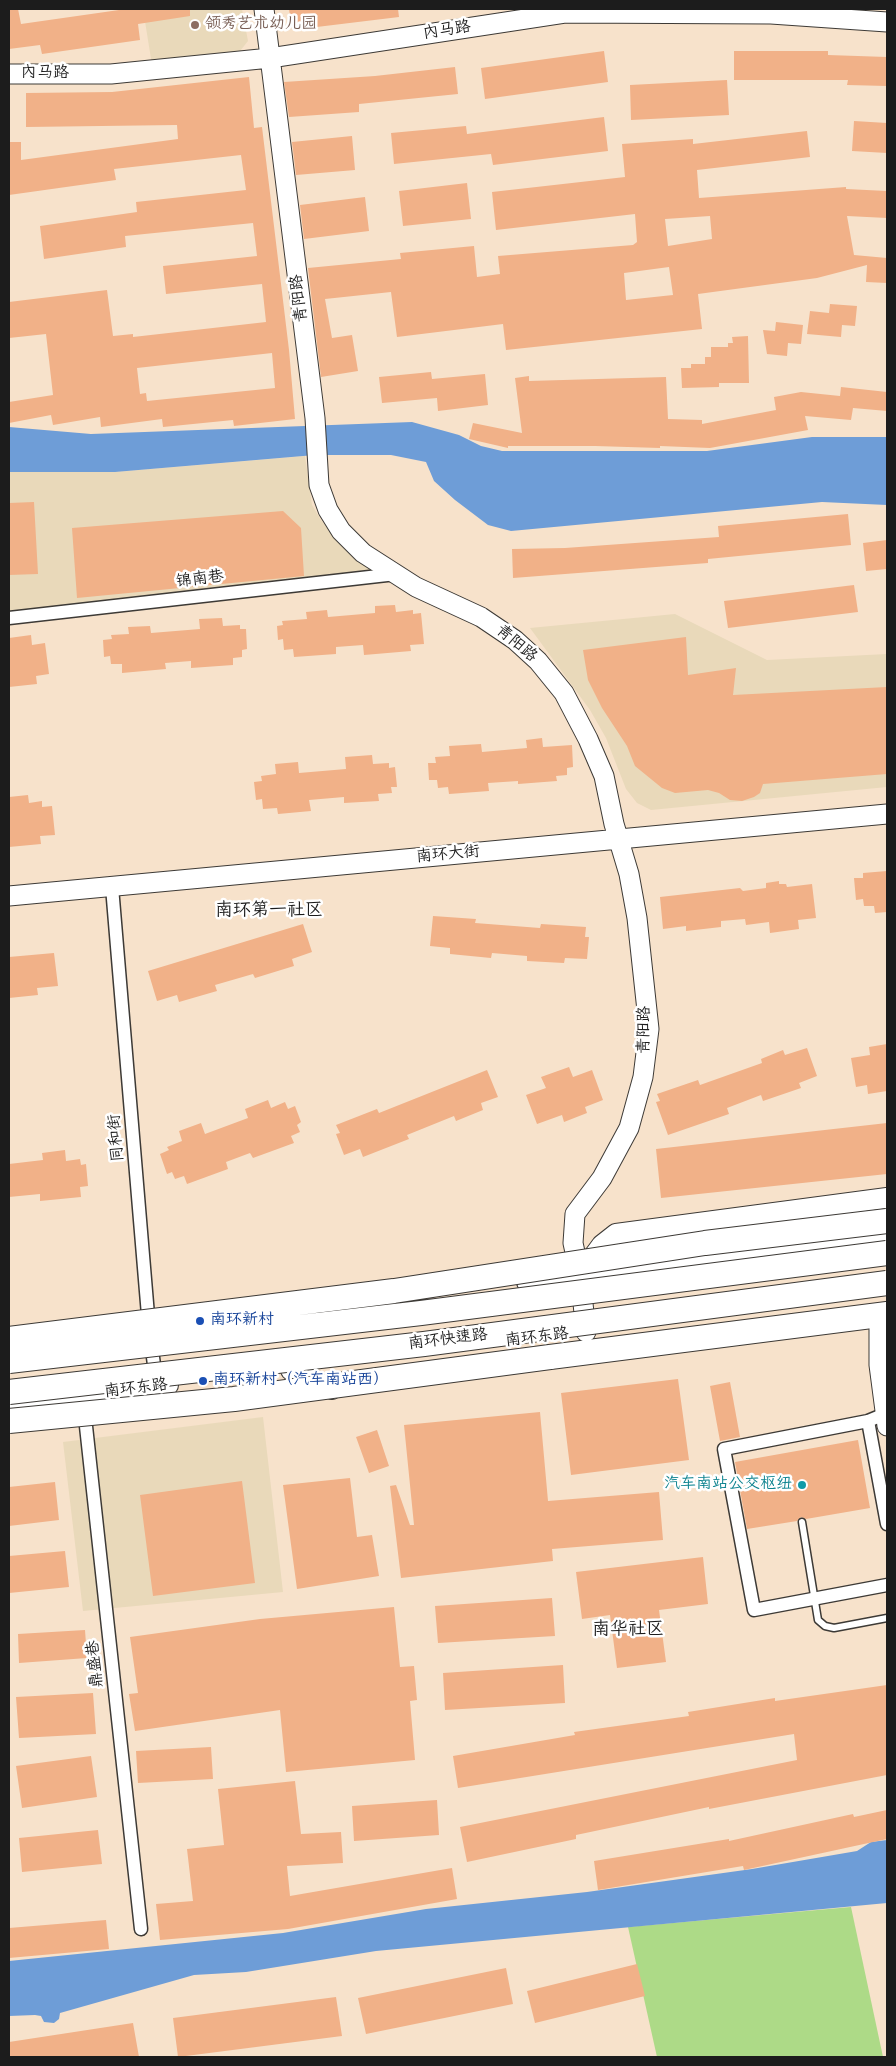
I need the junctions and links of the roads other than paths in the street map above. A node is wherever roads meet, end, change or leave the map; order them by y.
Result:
1 (264, 9) edge
2 (887, 22) edge
3 (270, 58) junction
4 (9, 74) edge
5 (396, 574) junction
6 (9, 618) edge
7 (887, 814) edge
8 (618, 839) junction
9 (112, 887) junction
10 (9, 896) edge
11 (887, 1198) edge
12 (887, 1220) edge
13 (887, 1236) edge
14 (887, 1253) edge
15 (580, 1275) junction
16 (887, 1283) edge
17 (884, 1307) edge
18 (149, 1327) junction
19 (586, 1332) junction
20 (9, 1339) edge
21 (9, 1344) edge
22 (9, 1361) edge
23 (291, 1370) junction
24 (157, 1387) junction
25 (9, 1392) edge
26 (83, 1396) junction
27 (9, 1405) edge
28 (880, 1420) edge
29 (9, 1421) edge
30 (802, 1522) dead end
31 (887, 1524) edge
32 (887, 1585) edge
33 (815, 1599) junction
34 (887, 1618) edge
35 (141, 1929) dead end

1 - 3 street, 青阳路
2 - 3 street, 内马路
3 - 4 street, 内马路
3 - 5 street, 青阳路
5 - 6 street, 锦南巷
5 - 8 street, 青阳路
7 - 8 street, 南环大街
8 - 9 street, 南环大街
8 - 15 street, 青阳路
9 - 10 street, 南环大街
9 - 18 street, 同和街
11 - 15 main road
12 - 20 highway, bridge
13 - 15 main road
14 - 22 highway, 南环快速路, bridge
15 - 18 main road
15 - 19 street, 青阳路
16 - 25 highway, 南环快速路, bridge
17 - 19 main road, 南环东路
17 - 23 main road
17 - 28 street
17 - 29 highway, bridge
18 - 21 main road
18 - 24 street, 同和街
19 - 23 main road, 南环东路
23 - 24 main road, 南环东路
24 - 26 main road, 南环东路
26 - 27 main road, 南环东路
26 - 35 street, 鼎盛巷
28 - 31 street
28 - 33 street
30 - 33 lane
32 - 33 street
33 - 34 lane

